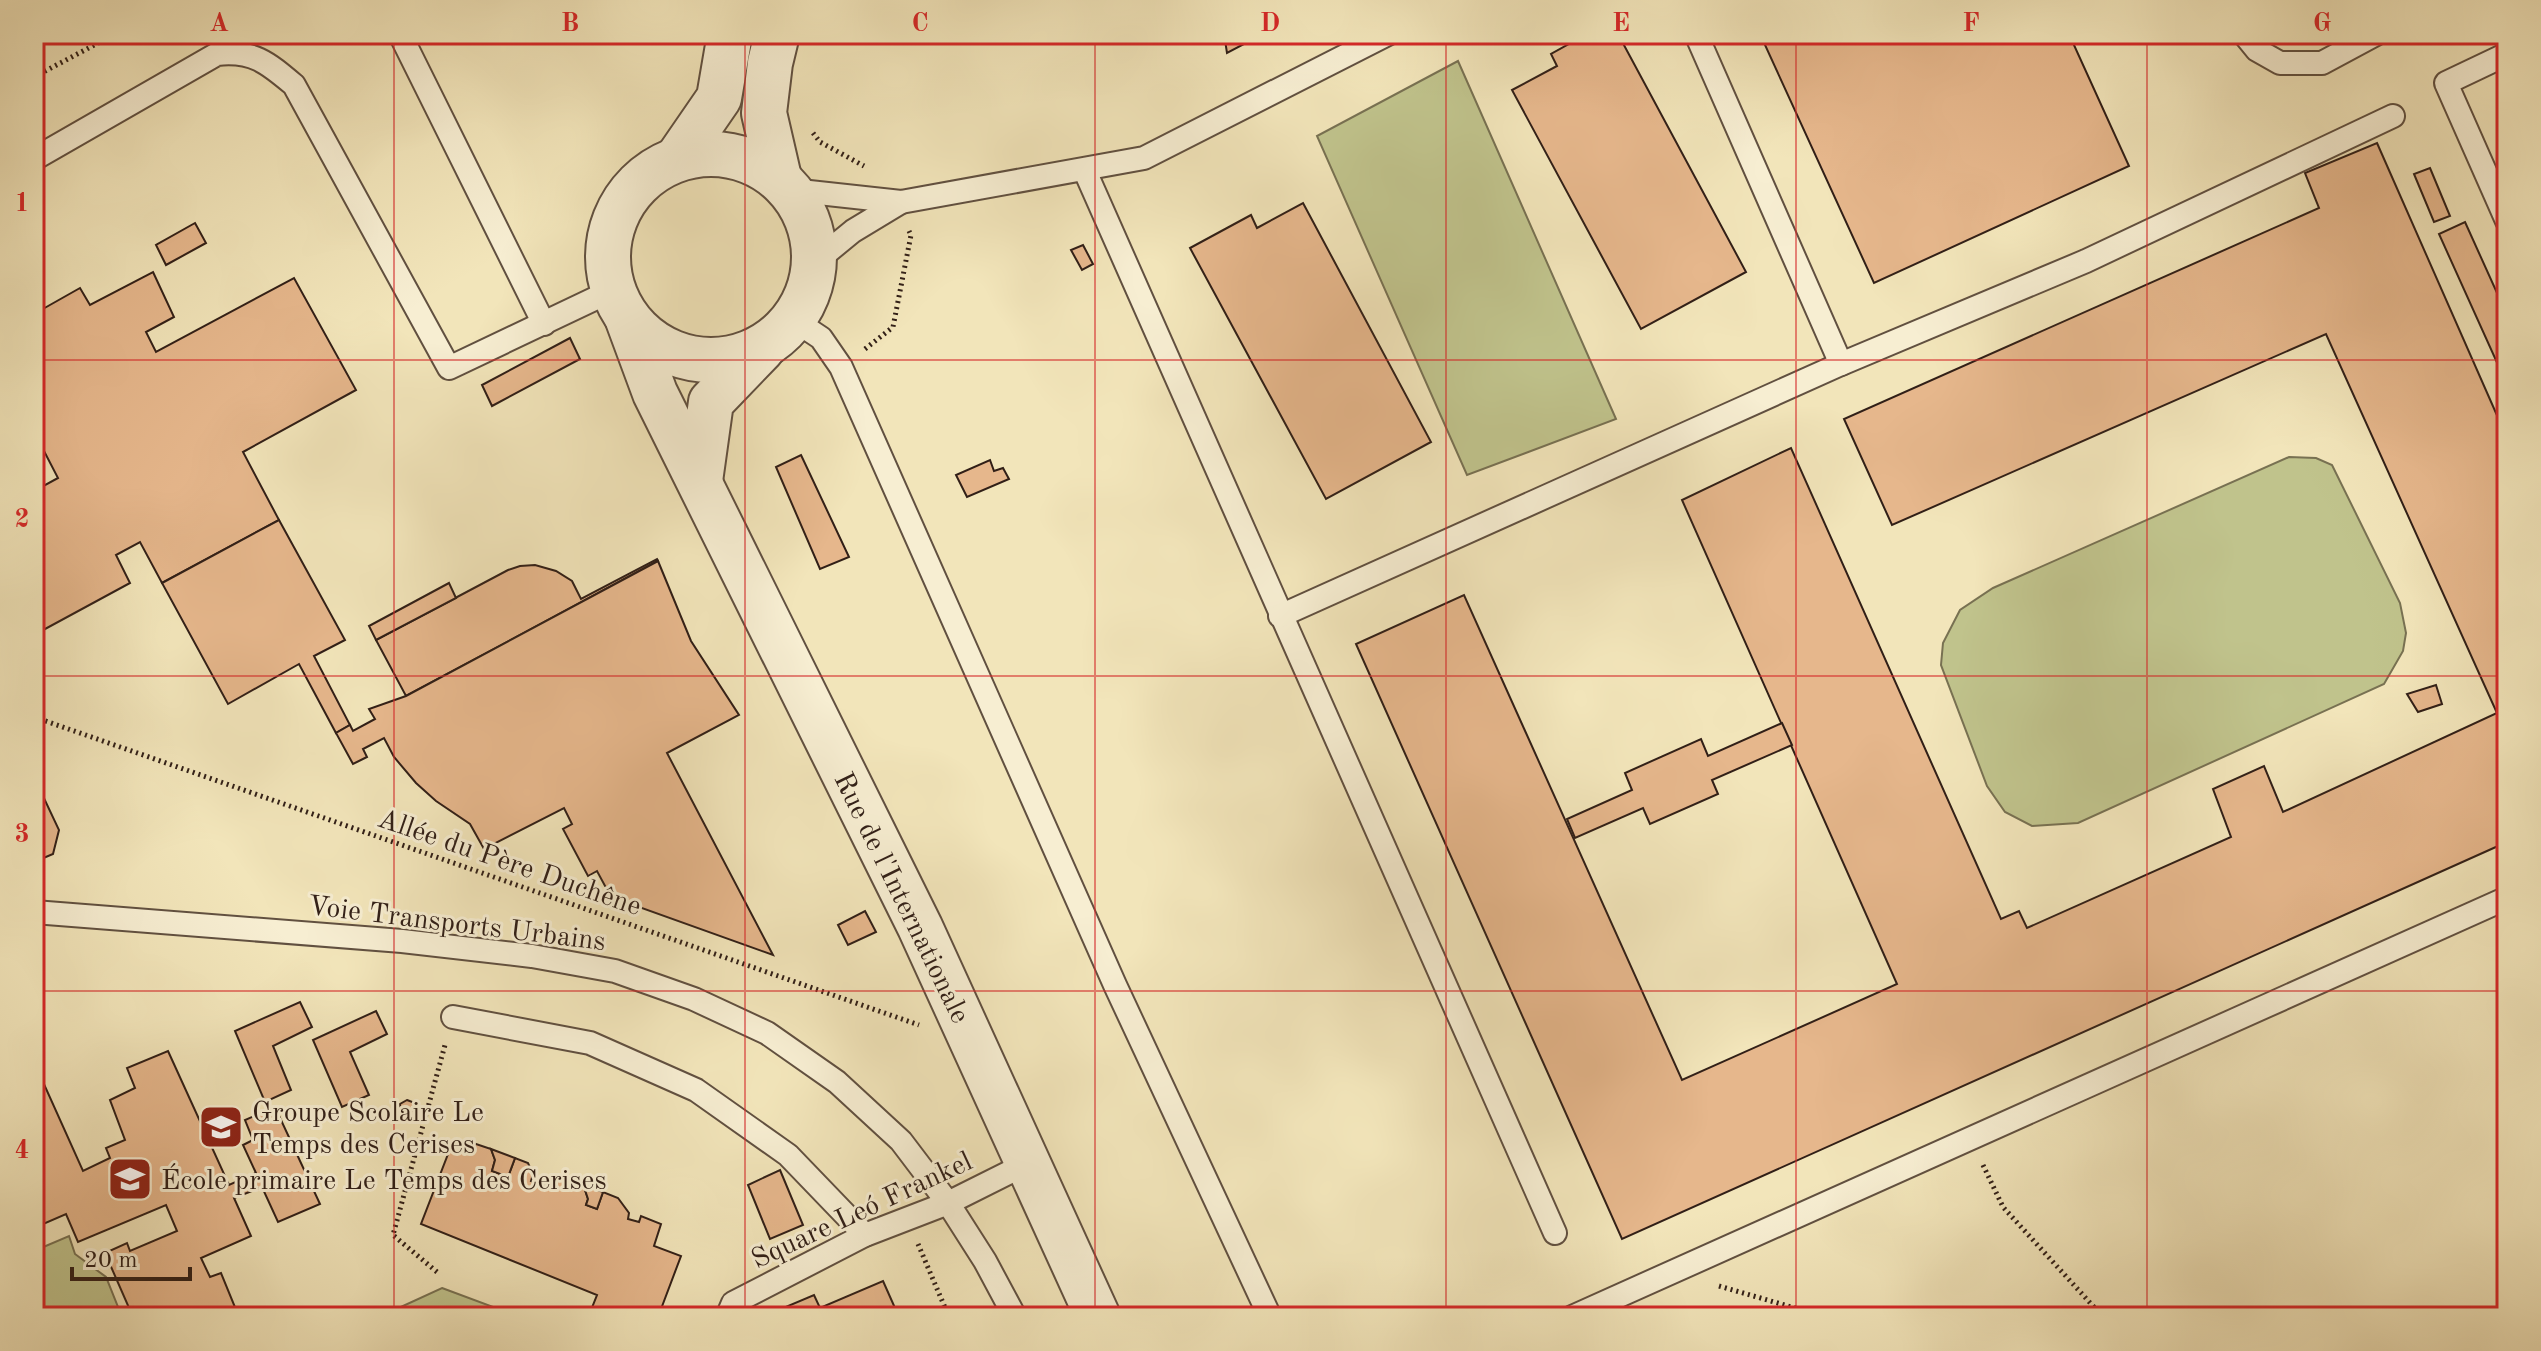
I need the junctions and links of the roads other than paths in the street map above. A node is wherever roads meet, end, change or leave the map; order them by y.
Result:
1 (400, 34) edge
2 (730, 34) edge
3 (777, 34) edge
4 (1388, 34) edge
5 (1696, 34) edge
6 (2244, 34) edge
7 (2376, 34) edge
8 (2507, 54) edge
9 (2393, 116) dead end
10 (34, 159) edge
11 (677, 159) junction
12 (1085, 171) junction
13 (785, 184) junction
14 (901, 202) junction
15 (2507, 221) edge
16 (814, 263) junction
17 (621, 305) junction
18 (544, 324) junction
19 (780, 333) junction
20 (1841, 364) junction
21 (700, 481) junction
22 (1280, 616) junction
23 (2507, 898) edge
24 (34, 912) edge
25 (453, 1017) road end
26 (1028, 1163) junction
27 (948, 1203) junction
28 (1555, 1233) dead end
29 (865, 1235) junction
30 (1587, 1314) edge
31 (727, 1317) edge
32 (1015, 1317) edge
33 (1098, 1317) edge
34 (1270, 1317) edge

1 - 18 lane
2 - 11 street
3 - 13 street
4 - 12 lane
5 - 20 lane
6 - 7 lane
8 - 15 lane
9 - 20 lane
10 - 18 lane
11 - 13 street
11 - 17 street
12 - 14 lane
12 - 22 lane
13 - 14 lane
13 - 16 street
14 - 16 lane
16 - 19 street
17 - 18 lane
17 - 19 street
17 - 21 street, Rue de l'Internationale
19 - 21 street
19 - 34 lane
20 - 22 lane
21 - 26 street, Rue de l'Internationale
22 - 28 lane
23 - 30 lane
24 - 27 lane, Voie Transports Urbains
25 - 29 lane
26 - 27 lane, Square Leó Frankel
26 - 33 street, Rue de l'Internationale
27 - 29 lane, Square Leó Frankel
27 - 32 lane, Voie Transports Urbains
29 - 31 lane, Square Leó Frankel

